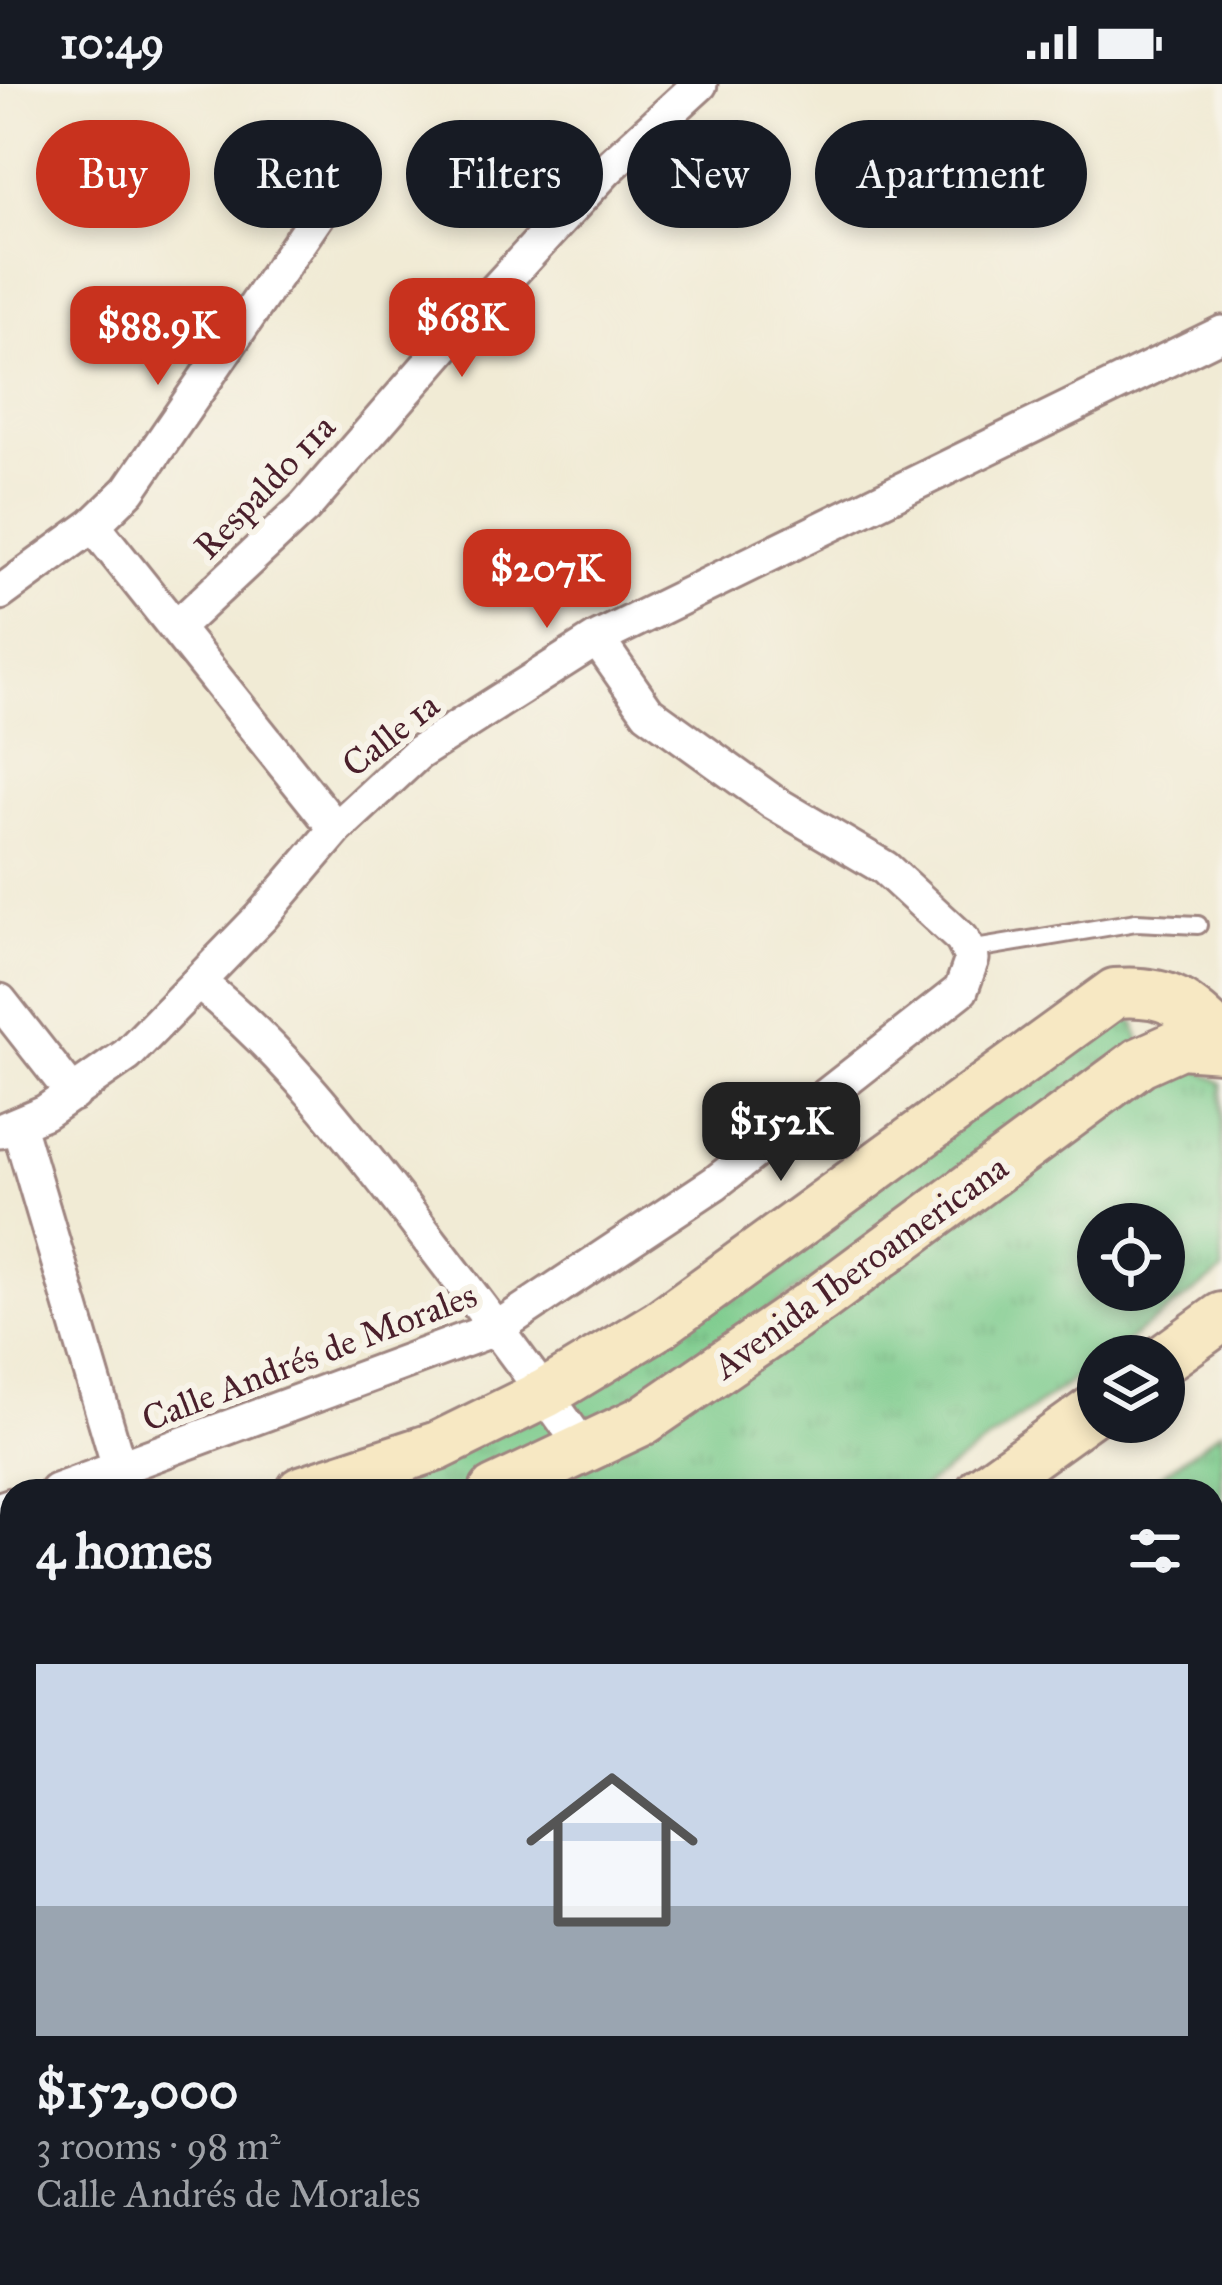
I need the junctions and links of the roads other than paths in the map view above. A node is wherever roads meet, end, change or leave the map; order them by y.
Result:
1 (700, 84) edge
2 (309, 228) edge
3 (1222, 333) edge
4 (93, 525) junction
5 (0, 593) edge
6 (178, 626) junction
7 (598, 639) junction
8 (337, 830) junction
9 (1198, 925) dead end
10 (969, 950) junction
11 (198, 982) junction
12 (0, 1001) edge
13 (1222, 1043) edge
14 (73, 1094) junction
15 (9, 1128) edge
16 (1222, 1317) edge
17 (497, 1328) junction
18 (1185, 1344) edge
19 (546, 1394) junction
20 (1077, 1422) edge
21 (584, 1449) junction
22 (121, 1470) junction
23 (93, 1479) edge
24 (338, 1479) edge
25 (520, 1479) edge
26 (998, 1479) edge

1 - 6 street, Respaldo 11a
2 - 4 street
3 - 7 street, Calle 1a
4 - 5 street
4 - 6 street
6 - 8 street
7 - 8 street, Calle 1a
7 - 10 street
8 - 11 street, Calle 1a
9 - 10 lane
10 - 17 street, Calle Andrés de Morales
11 - 14 street, Calle 1a
11 - 17 street
12 - 14 street
13 - 19 street, Avenida Iberoamericana
13 - 21 street, Avenida Iberoamericana
14 - 15 street, Calle 1a
15 - 22 street
16 - 18 street
17 - 19 street
17 - 22 street, Calle Andrés de Morales
19 - 21 street
19 - 24 street, Avenida Iberoamericana
20 - 26 street
21 - 25 street, Avenida Iberoamericana
22 - 23 street, Calle Andrés de Morales

